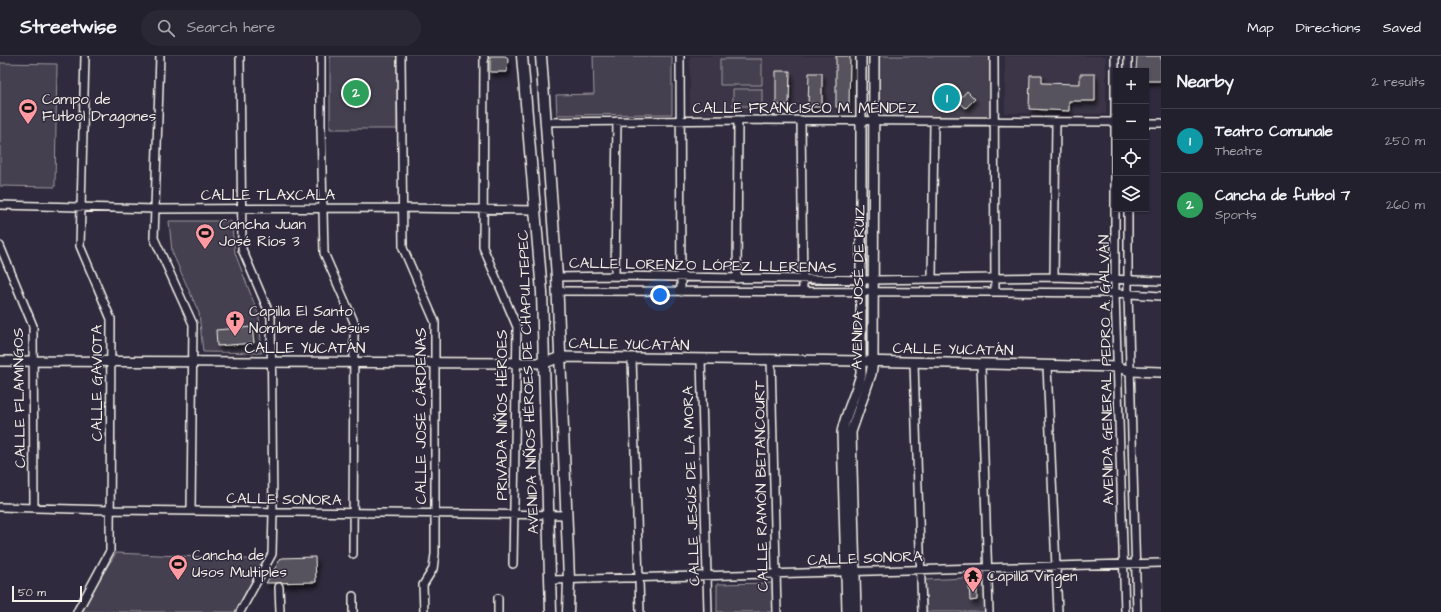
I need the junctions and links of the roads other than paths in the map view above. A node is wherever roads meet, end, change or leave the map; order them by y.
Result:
1 (85, 56) edge
2 (160, 56) edge
3 (240, 56) edge
4 (321, 56) edge
5 (401, 56) edge
6 (484, 56) edge
7 (522, 56) edge
8 (541, 56) edge
9 (680, 56) edge
10 (861, 56) edge
11 (874, 56) edge
12 (994, 56) edge
13 (1115, 56) edge
14 (1128, 56) edge
15 (1128, 68) edge
16 (1116, 104) edge
17 (738, 120) junction
18 (801, 120) junction
19 (861, 120) junction
20 (874, 120) junction
21 (617, 121) junction
22 (680, 121) junction
23 (934, 121) junction
24 (994, 121) junction
25 (545, 122) junction
26 (1056, 122) junction
27 (1113, 122) edge
28 (1149, 123) edge
29 (1161, 123) edge
30 (1116, 140) edge
31 (0, 205) edge
32 (81, 206) junction
33 (242, 208) junction
34 (322, 208) junction
35 (404, 208) junction
36 (155, 209) junction
37 (483, 210) junction
38 (535, 210) junction
39 (1128, 212) edge
40 (0, 246) edge
41 (615, 276) junction
42 (557, 277) junction
43 (681, 277) junction
44 (1054, 277) junction
45 (932, 278) junction
46 (995, 278) junction
47 (1115, 278) junction
48 (737, 279) junction
49 (803, 279) junction
50 (1128, 279) junction
51 (861, 280) junction
52 (873, 280) junction
53 (1161, 281) edge
54 (558, 291) junction
55 (681, 292) junction
56 (803, 292) junction
57 (861, 292) junction
58 (873, 292) junction
59 (995, 292) junction
60 (1115, 294) junction
61 (1128, 295) junction
62 (1161, 296) edge
63 (560, 357) junction
64 (632, 358) junction
65 (771, 359) junction
66 (701, 360) junction
67 (0, 361) edge
68 (861, 361) junction
69 (873, 361) junction
70 (33, 362) junction
71 (111, 362) junction
72 (192, 362) junction
73 (271, 362) junction
74 (354, 362) junction
75 (435, 362) junction
76 (517, 362) junction
77 (545, 362) junction
78 (914, 363) junction
79 (980, 364) junction
80 (1047, 366) junction
81 (1118, 367) junction
82 (1130, 371) junction
83 (1161, 372) edge
84 (0, 507) edge
85 (34, 508) junction
86 (110, 510) junction
87 (191, 511) junction
88 (274, 512) junction
89 (353, 512) junction
90 (435, 513) junction
91 (514, 514) junction
92 (549, 514) junction
93 (567, 515) junction
94 (353, 554) dead end
95 (1161, 563) edge
96 (513, 564) dead end
97 (1123, 564) junction
98 (1135, 564) junction
99 (1056, 566) junction
100 (987, 568) junction
101 (920, 570) junction
102 (850, 572) junction
103 (775, 574) junction
104 (707, 576) junction
105 (639, 578) junction
106 (552, 580) junction
107 (569, 580) junction
108 (279, 587) dead end
109 (353, 596) dead end
110 (498, 598) dead end
111 (77, 612) edge
112 (240, 612) edge
113 (280, 612) edge
114 (353, 612) edge
115 (424, 612) edge
116 (498, 612) edge
117 (552, 612) edge
118 (568, 612) edge
119 (640, 612) edge
120 (708, 612) edge
121 (777, 612) edge
122 (847, 612) edge
123 (856, 612) edge
124 (922, 612) edge
125 (989, 612) edge
126 (1058, 612) edge
127 (1125, 612) edge
128 (1137, 612) edge

1 - 32 street, CALLE GAVIOTA
2 - 36 street
3 - 33 street
4 - 34 street
5 - 35 street, CALLE JOSÉ CÁRDENAS
6 - 37 street, PRIVADA NIÑOS HÉROES
7 - 38 main road, AVENIDA NIÑOS HÉROES DE CHAPULTEPEC
8 - 25 main road, AVENIDA NIÑOS HÉROES DE CHAPULTEPEC
9 - 22 street
10 - 19 street, AVENIDA JOSÉ DE RUIZ
11 - 20 street, AVENIDA JOSÉ DE RUIZ
12 - 24 street
13 - 16 street, AVENIDA GENERAL PEDRO A. GALVÁN
14 - 15 street
17 - 18 street, CALLE FRANCISCO M. MÉNDEZ
17 - 22 street, CALLE FRANCISCO M. MÉNDEZ
17 - 48 street
18 - 19 street, CALLE FRANCISCO M. MÉNDEZ
18 - 49 street
19 - 20 street, CALLE FRANCISCO M. MÉNDEZ
19 - 51 street, AVENIDA JOSÉ DE RUIZ
20 - 23 street, CALLE FRANCISCO M. MÉNDEZ
20 - 52 street, AVENIDA JOSÉ DE RUIZ
21 - 22 street, CALLE FRANCISCO M. MÉNDEZ
21 - 25 street, CALLE FRANCISCO M. MÉNDEZ
21 - 41 street
22 - 43 street
23 - 24 street, CALLE FRANCISCO M. MÉNDEZ
23 - 45 street
24 - 26 street, CALLE FRANCISCO M. MÉNDEZ
24 - 46 street
25 - 42 main road, AVENIDA NIÑOS HÉROES DE CHAPULTEPEC
26 - 27 street, CALLE FRANCISCO M. MÉNDEZ
26 - 44 street
28 - 29 street
30 - 47 street, AVENIDA GENERAL PEDRO A. GALVÁN
31 - 32 street, CALLE TLAXCALA
32 - 36 street, CALLE TLAXCALA
32 - 71 street, CALLE GAVIOTA
33 - 34 street, CALLE TLAXCALA
33 - 36 street, CALLE TLAXCALA
33 - 73 street
34 - 35 street, CALLE TLAXCALA
34 - 74 street
35 - 37 street, CALLE TLAXCALA
35 - 75 street, CALLE JOSÉ CÁRDENAS
36 - 72 street
37 - 38 street, CALLE TLAXCALA
37 - 76 street, PRIVADA NIÑOS HÉROES
38 - 77 main road, AVENIDA NIÑOS HÉROES DE CHAPULTEPEC
39 - 50 street, AVENIDA GENERAL PEDRO A. GALVÁN
40 - 70 street, CALLE FLAMINGOS
41 - 42 street, CALLE LORENZO LÓPEZ LLERENAS
41 - 43 street, CALLE LORENZO LÓPEZ LLERENAS
42 - 54 main road, AVENIDA NIÑOS HÉROES DE CHAPULTEPEC
43 - 48 street, CALLE LORENZO LÓPEZ LLERENAS
43 - 55 street
44 - 46 street, CALLE LORENZO LÓPEZ LLERENAS
44 - 47 street, CALLE LORENZO LÓPEZ LLERENAS
45 - 46 street, CALLE LORENZO LÓPEZ LLERENAS
45 - 52 street, CALLE LORENZO LÓPEZ LLERENAS
46 - 59 street
47 - 50 street, CALLE LORENZO LÓPEZ LLERENAS
47 - 60 street, AVENIDA GENERAL PEDRO A. GALVÁN
48 - 49 street, CALLE LORENZO LÓPEZ LLERENAS
49 - 51 street, CALLE LORENZO LÓPEZ LLERENAS
49 - 56 street
50 - 53 street, CALLE LORENZO LÓPEZ LLERENAS
50 - 61 street, AVENIDA GENERAL PEDRO A. GALVÁN
51 - 52 street, CALLE LORENZO LÓPEZ LLERENAS
51 - 57 street, AVENIDA JOSÉ DE RUIZ
52 - 58 street, AVENIDA JOSÉ DE RUIZ
54 - 55 street, CALLE LORENZO LÓPEZ LLERENAS
54 - 63 main road, AVENIDA NIÑOS HÉROES DE CHAPULTEPEC
55 - 56 street, CALLE LORENZO LÓPEZ LLERENAS
56 - 57 street, CALLE LORENZO LÓPEZ LLERENAS
57 - 58 street, CALLE LORENZO LÓPEZ LLERENAS
57 - 68 street, AVENIDA JOSÉ DE RUIZ
58 - 59 street, CALLE LORENZO LÓPEZ LLERENAS
58 - 69 street, AVENIDA JOSÉ DE RUIZ
59 - 60 street, CALLE LORENZO LÓPEZ LLERENAS
60 - 61 street, CALLE LORENZO LÓPEZ LLERENAS
60 - 81 street, AVENIDA GENERAL PEDRO A. GALVÁN
61 - 62 street, CALLE LORENZO LÓPEZ LLERENAS
61 - 82 street, AVENIDA GENERAL PEDRO A. GALVÁN
63 - 64 street, CALLE YUCATÁN
63 - 77 street, CALLE YUCATÁN
63 - 93 main road, AVENIDA NIÑOS HÉROES DE CHAPULTEPEC
64 - 66 street, CALLE YUCATÁN
64 - 105 street
65 - 66 street, CALLE YUCATÁN
65 - 68 street, CALLE YUCATÁN
65 - 103 street, CALLE RAMÓN BETANCOURT
66 - 104 street, CALLE JESÚS DE LA MORA
67 - 70 street, CALLE YUCATÁN
68 - 69 street, CALLE YUCATÁN
68 - 102 street, AVENIDA JOSÉ DE RUIZ
69 - 78 street, CALLE YUCATÁN
69 - 102 street, AVENIDA JOSÉ DE RUIZ
70 - 71 street, CALLE YUCATÁN
70 - 85 street, CALLE FLAMINGOS
71 - 72 street, CALLE YUCATÁN
71 - 86 street, CALLE GAVIOTA
72 - 73 street, CALLE YUCATÁN
72 - 87 street
73 - 74 street, CALLE YUCATÁN
73 - 88 street
74 - 75 street, CALLE YUCATÁN
74 - 89 street
75 - 76 street, CALLE YUCATÁN
75 - 90 street, CALLE JOSÉ CÁRDENAS
76 - 77 street, CALLE YUCATÁN
76 - 91 street, PRIVADA NIÑOS HÉROES
77 - 92 main road, AVENIDA NIÑOS HÉROES DE CHAPULTEPEC
78 - 79 street, CALLE YUCATÁN
78 - 101 street
79 - 80 street, CALLE YUCATÁN
79 - 100 street
80 - 81 street, CALLE YUCATÁN
80 - 99 street
81 - 82 street, CALLE YUCATÁN
81 - 97 street, AVENIDA GENERAL PEDRO A. GALVÁN
82 - 83 street, CALLE YUCATÁN
82 - 98 street, AVENIDA GENERAL PEDRO A. GALVÁN
84 - 85 street, CALLE SONORA
85 - 86 street, CALLE SONORA
86 - 87 street, CALLE SONORA
86 - 111 street, CALLE GAVIOTA
87 - 88 street, CALLE SONORA
88 - 89 street, CALLE SONORA
88 - 112 street
89 - 90 street, CALLE SONORA
89 - 94 street
90 - 91 street, CALLE SONORA
90 - 115 street, CALLE JOSÉ CÁRDENAS
91 - 92 street, CALLE SONORA
91 - 96 street, PRIVADA NIÑOS HÉROES
92 - 93 street, CALLE SONORA
92 - 106 main road, AVENIDA NIÑOS HÉROES DE CHAPULTEPEC
93 - 107 main road, AVENIDA NIÑOS HÉROES DE CHAPULTEPEC
95 - 98 street, CALLE SONORA
97 - 98 street, CALLE SONORA
97 - 99 street, CALLE SONORA
97 - 127 street, AVENIDA GENERAL PEDRO A. GALVÁN
98 - 128 street, AVENIDA GENERAL PEDRO A. GALVÁN
99 - 100 street, CALLE SONORA
99 - 126 street
100 - 101 street, CALLE SONORA
100 - 125 street
101 - 102 street, CALLE SONORA
101 - 124 street
102 - 103 street, CALLE SONORA
102 - 122 street, AVENIDA JOSÉ DE RUIZ
102 - 123 street, AVENIDA JOSÉ DE RUIZ
103 - 104 street, CALLE SONORA
103 - 121 street, CALLE RAMÓN BETANCOURT
104 - 105 street, CALLE SONORA
104 - 120 street, CALLE JESÚS DE LA MORA
105 - 107 street, CALLE SONORA
105 - 119 street
106 - 107 street, CALLE SONORA
106 - 117 main road, AVENIDA NIÑOS HÉROES DE CHAPULTEPEC
107 - 118 main road, AVENIDA NIÑOS HÉROES DE CHAPULTEPEC
108 - 113 street
109 - 114 street
110 - 116 street

